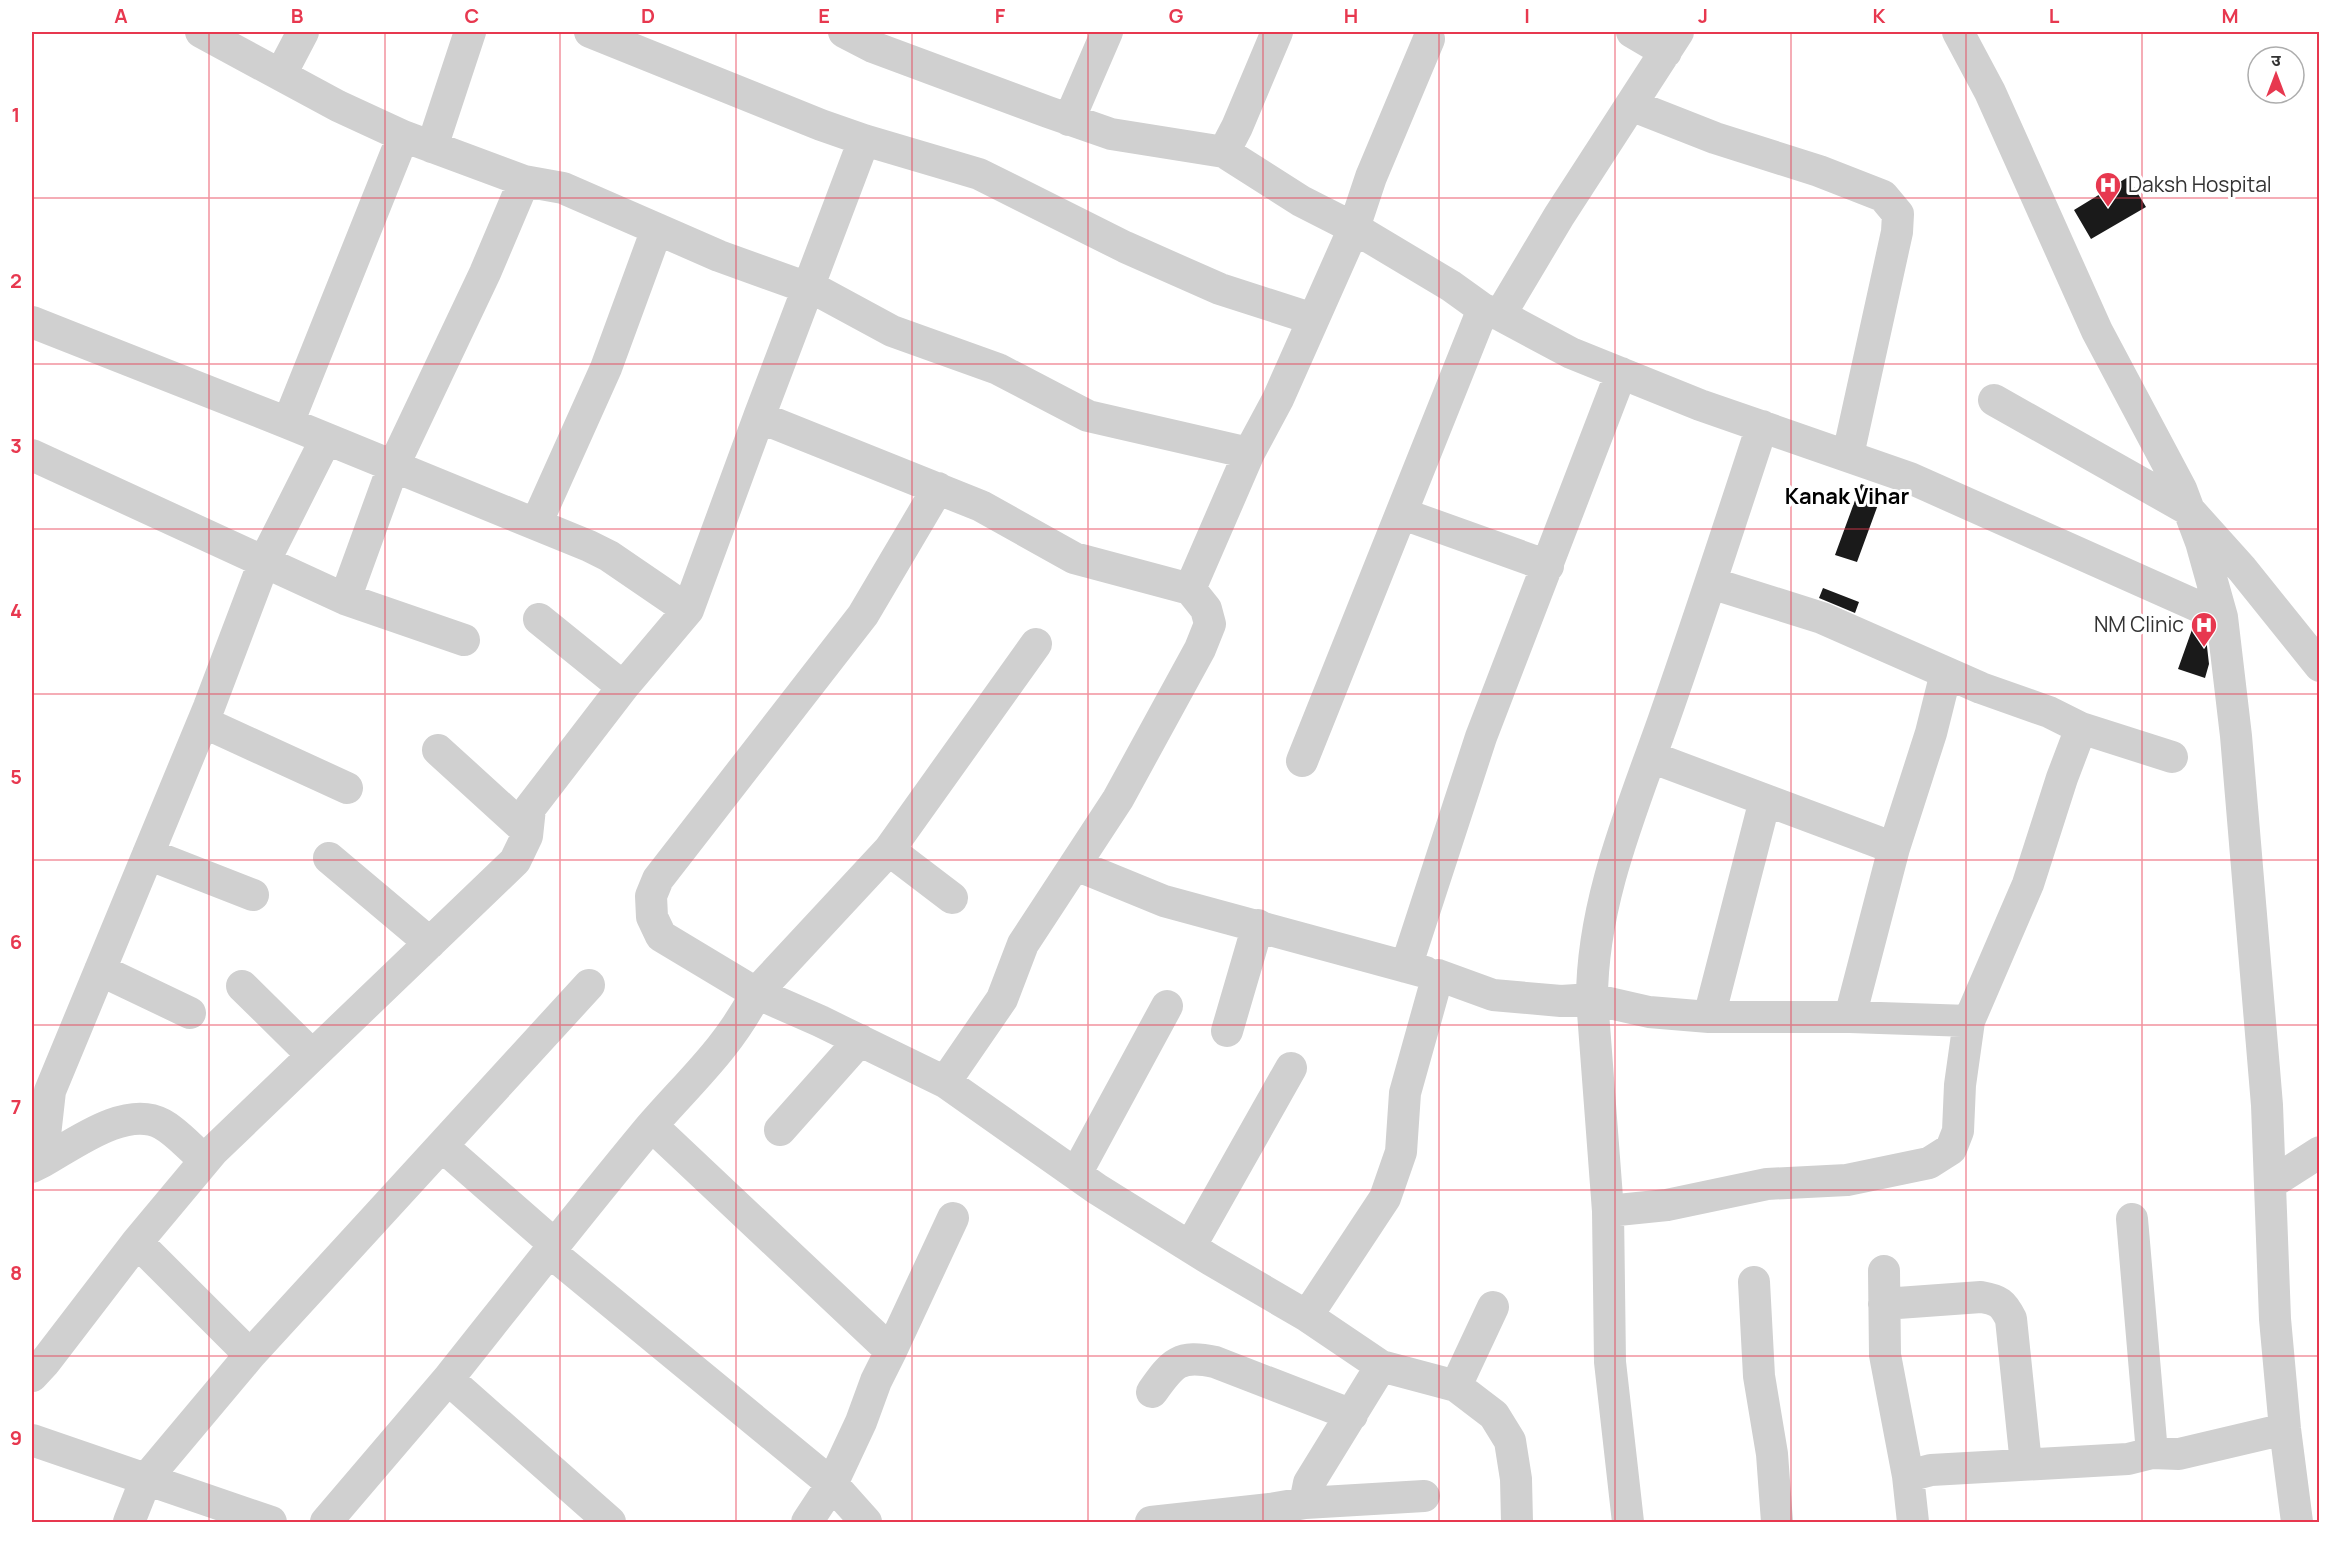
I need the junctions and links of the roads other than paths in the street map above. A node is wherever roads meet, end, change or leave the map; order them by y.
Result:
1 (201, 32) edge
2 (303, 32) edge
3 (470, 32) edge
4 (590, 32) edge
5 (844, 32) edge
6 (1107, 32) edge
7 (1277, 32) edge
8 (1632, 32) edge
9 (1958, 32) edge
10 (876, 39) edge
11 (1429, 39) dead end
12 (1672, 41) edge
13 (281, 74) junction
14 (1631, 105) junction
15 (1069, 120) junction
16 (403, 136) junction
17 (864, 140) junction
18 (432, 147) junction
19 (1224, 152) junction
20 (524, 181) junction
21 (1354, 228) junction
22 (657, 229) junction
23 (808, 288) junction
24 (1491, 312) junction
25 (1313, 319) junction
26 (32, 322) edge
27 (1621, 373) junction
28 (1994, 400) dead end
29 (759, 417) junction
30 (288, 423) junction
31 (1762, 426) junction
32 (326, 439) junction
33 (1249, 453) junction
34 (32, 455) edge
35 (1848, 455) junction
36 (393, 467) junction
37 (938, 488) junction
38 (2189, 510) junction
39 (1403, 514) junction
40 (536, 524) junction
41 (264, 562) junction
42 (1548, 566) junction
43 (1711, 583) junction
44 (1190, 589) junction
45 (345, 599) junction
46 (688, 610) junction
47 (2222, 617) junction
48 (539, 619) dead end
49 (464, 640) dead end
50 (1036, 644) dead end
51 (2319, 666) edge
52 (1946, 673) junction
53 (622, 687) junction
54 (203, 722) junction
55 (2081, 728) junction
56 (438, 750) dead end
57 (1651, 757) junction
58 (2172, 757) dead end
59 (1302, 762) dead end
60 (347, 788) dead end
61 (1765, 800) junction
62 (527, 831) junction
63 (1893, 848) junction
64 (889, 850) junction
65 (148, 854) junction
66 (329, 858) dead end
67 (1076, 865) junction
68 (253, 896) dead end
69 (952, 898) dead end
70 (1258, 925) junction
71 (430, 943) junction
72 (1406, 967) junction
73 (100, 970) junction
74 (1438, 975) junction
75 (589, 985) dead end
76 (243, 986) dead end
77 (756, 993) junction
78 (1592, 999) junction
79 (1167, 1006) dead end
80 (190, 1013) dead end
81 (1709, 1017) junction
82 (1850, 1017) junction
83 (1969, 1021) junction
84 (1227, 1031) dead end
85 (861, 1040) junction
86 (312, 1055) junction
87 (1291, 1068) dead end
88 (945, 1082) junction
89 (652, 1126) junction
90 (780, 1130) dead end
91 (442, 1146) junction
92 (2319, 1152) edge
93 (205, 1160) junction
94 (37, 1164) edge
95 (1076, 1174) junction
96 (2270, 1184) junction
97 (1608, 1210) junction
98 (953, 1218) dead end
99 (2132, 1220) dead end
100 (137, 1242) junction
101 (552, 1247) junction
102 (1190, 1247) junction
103 (1884, 1271) dead end
104 (1754, 1282) dead end
105 (1884, 1304) junction
106 (1494, 1307) dead end
107 (1307, 1316) junction
108 (891, 1351) junction
109 (250, 1355) junction
110 (36, 1364) edge
111 (1381, 1366) junction
112 (448, 1379) junction
113 (1456, 1386) junction
114 (1152, 1392) dead end
115 (1352, 1415) junction
116 (2285, 1429) junction
117 (32, 1440) edge
118 (2152, 1453) junction
119 (2026, 1464) junction
120 (1908, 1476) junction
121 (146, 1479) junction
122 (832, 1484) junction
123 (1424, 1496) dead end
124 (1305, 1503) junction
125 (129, 1522) edge
126 (271, 1522) edge
127 (326, 1522) edge
128 (610, 1522) edge
129 (807, 1522) edge
130 (866, 1522) edge
131 (1151, 1522) edge
132 (1517, 1522) edge
133 (1628, 1522) edge
134 (1777, 1522) edge
135 (1913, 1522) edge
136 (2297, 1522) edge

1 - 13 street
2 - 13 street
3 - 18 street
4 - 17 street
5 - 10 street
6 - 15 street
7 - 19 street
8 - 12 street
9 - 38 street
10 - 15 street
11 - 21 street
12 - 14 street
13 - 16 street
14 - 24 street
14 - 35 street
15 - 19 street
16 - 18 street
16 - 30 street
17 - 23 street
17 - 25 street
18 - 20 street
19 - 21 street
20 - 22 street
20 - 36 street
21 - 24 street
21 - 25 street
22 - 23 street
22 - 40 street
23 - 29 street
23 - 33 street
24 - 27 street
24 - 39 street
25 - 33 street
26 - 30 street
27 - 31 street
27 - 42 street
28 - 38 street
29 - 37 street
29 - 46 street
30 - 32 street
31 - 35 street
31 - 43 street
32 - 36 street
32 - 41 street
33 - 44 street
34 - 41 street
35 - 47 street
36 - 40 street
36 - 45 street
37 - 44 street
37 - 77 street
38 - 47 street
38 - 51 street
39 - 42 street
39 - 59 street
40 - 46 street
41 - 45 street
41 - 54 street
42 - 72 street
43 - 52 street
43 - 57 street
44 - 67 street
45 - 49 street
46 - 53 street
47 - 96 street
48 - 53 street
50 - 64 street
52 - 55 street
52 - 63 street
53 - 62 street
54 - 60 street
54 - 65 street
55 - 58 street
55 - 83 street
56 - 62 street
57 - 61 street
57 - 78 street
61 - 63 street
61 - 81 street
62 - 71 street
63 - 82 street
64 - 69 street
64 - 77 street
65 - 68 street
65 - 73 street
66 - 71 street
67 - 70 street
67 - 88 street
70 - 72 street
70 - 84 street
71 - 86 street
72 - 74 street
73 - 80 street
73 - 94 street
74 - 78 street
74 - 107 street
75 - 91 street
76 - 86 street
77 - 85 street
77 - 89 street
78 - 81 street
78 - 97 street
79 - 95 street
81 - 82 street
82 - 83 street
83 - 97 street
85 - 88 street
85 - 90 street
86 - 93 street
87 - 102 street
88 - 95 street
89 - 101 street
89 - 108 street
91 - 101 street
91 - 109 street
92 - 96 street
93 - 94 street
93 - 100 street
95 - 102 street
96 - 116 street
97 - 133 street
98 - 108 street
99 - 118 street
100 - 109 street
100 - 110 street
101 - 112 street
101 - 122 street
102 - 107 street
103 - 105 street
104 - 134 street
105 - 119 street
105 - 120 street
106 - 113 street
107 - 111 street
108 - 122 street
109 - 121 street
111 - 113 street
111 - 115 street
112 - 127 street
112 - 128 street
113 - 132 street
114 - 115 street
115 - 124 street
116 - 118 street
116 - 136 street
117 - 121 street
118 - 119 street
119 - 120 street
120 - 135 street
121 - 125 street
121 - 126 street
122 - 129 street
122 - 130 street
123 - 124 street
124 - 131 street

